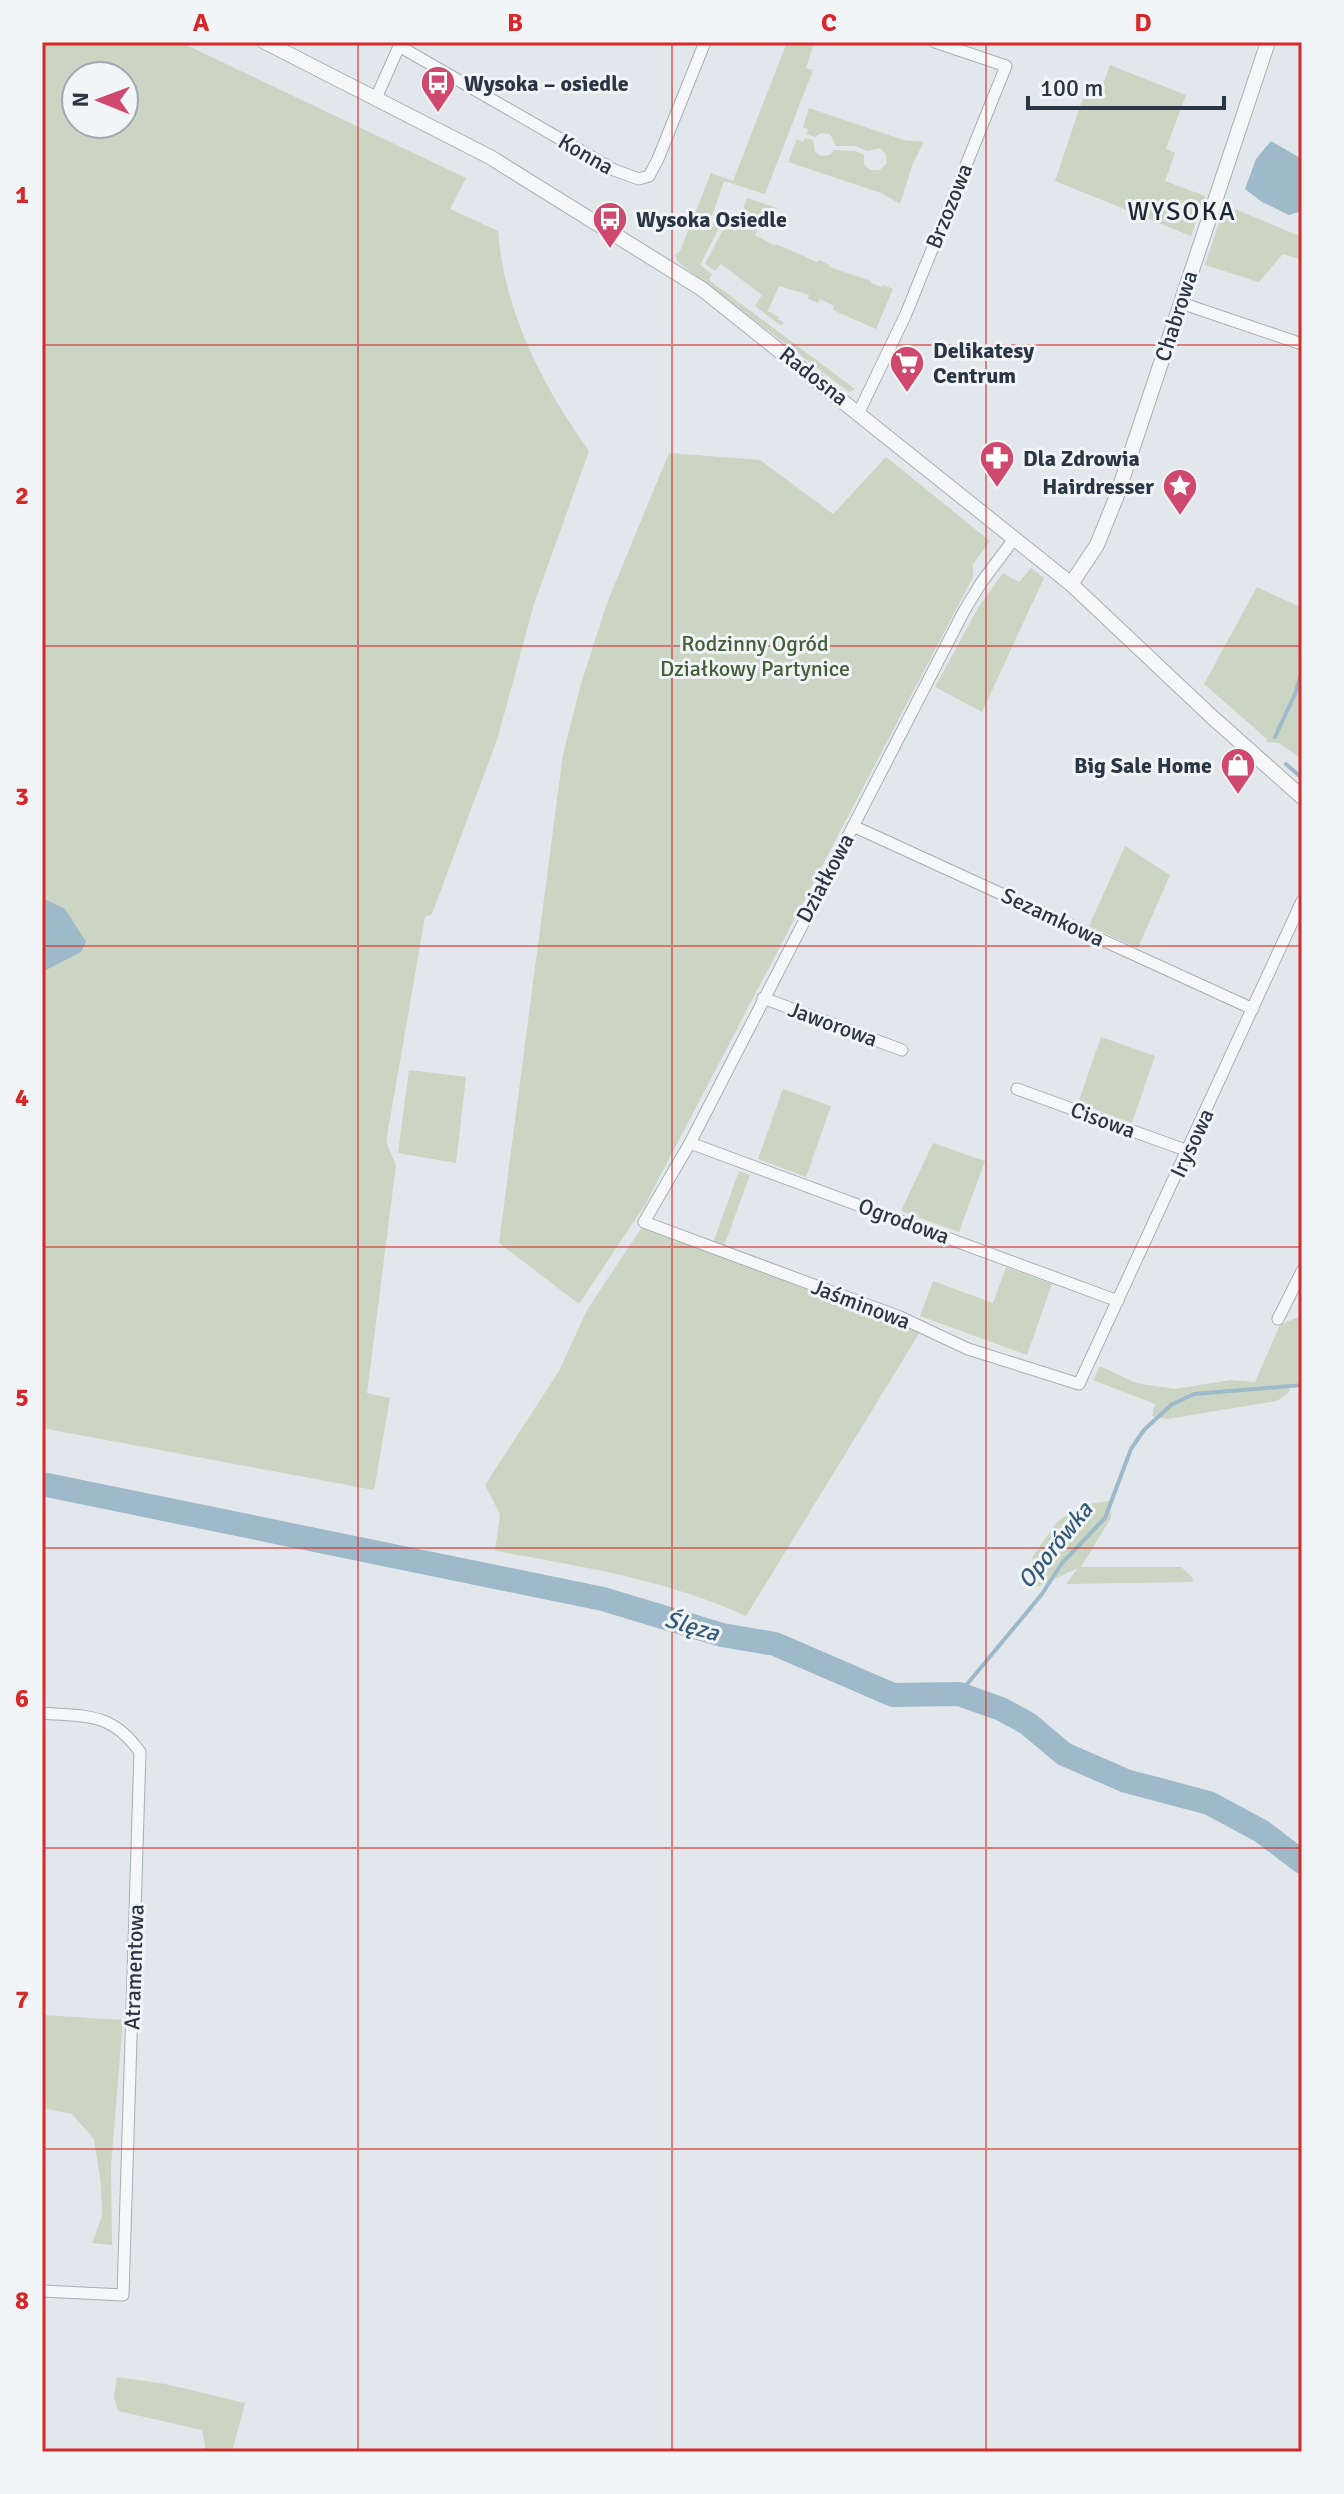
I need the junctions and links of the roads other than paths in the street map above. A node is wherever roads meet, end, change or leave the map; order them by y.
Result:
1 (265, 42) edge
2 (705, 42) edge
3 (935, 42) edge
4 (1268, 42) edge
5 (400, 44) edge
6 (376, 98) junction
7 (1181, 303) junction
8 (1302, 344) edge
9 (859, 412) junction
10 (1014, 539) junction
11 (1071, 584) junction
12 (1302, 797) edge
13 (853, 826) junction
14 (1302, 901) edge
15 (763, 998) junction
16 (1253, 1009) junction
17 (902, 1050) dead end
18 (1017, 1089) dead end
19 (690, 1143) junction
20 (1188, 1151) junction
21 (644, 1222) joint
22 (1302, 1271) edge
23 (1118, 1301) junction
24 (1278, 1319) dead end
25 (1079, 1384) joint
26 (42, 1713) edge
27 (42, 2291) edge

1 - 6 street, Radosna
2 - 5 street, Konna
3 - 9 street, Brzozowa
4 - 7 street, Chabrowa
5 - 6 street
6 - 9 street, Radosna
7 - 8 street
7 - 11 street, Chabrowa
9 - 10 street, Radosna
10 - 11 street, Radosna
10 - 13 street, Działkowa
11 - 12 street, Radosna
13 - 15 street, Działkowa
13 - 16 street, Sezamkowa
14 - 16 street, Irysowa
15 - 17 street, Jaworowa
15 - 19 street, Działkowa
16 - 20 street, Irysowa
18 - 20 street, Cisowa
19 - 21 street, Działkowa
19 - 23 street, Ogrodowa
20 - 23 street, Irysowa
21 - 25 street, Jaśminowa
22 - 24 street
23 - 25 street, Irysowa
26 - 27 street, Atramentowa

